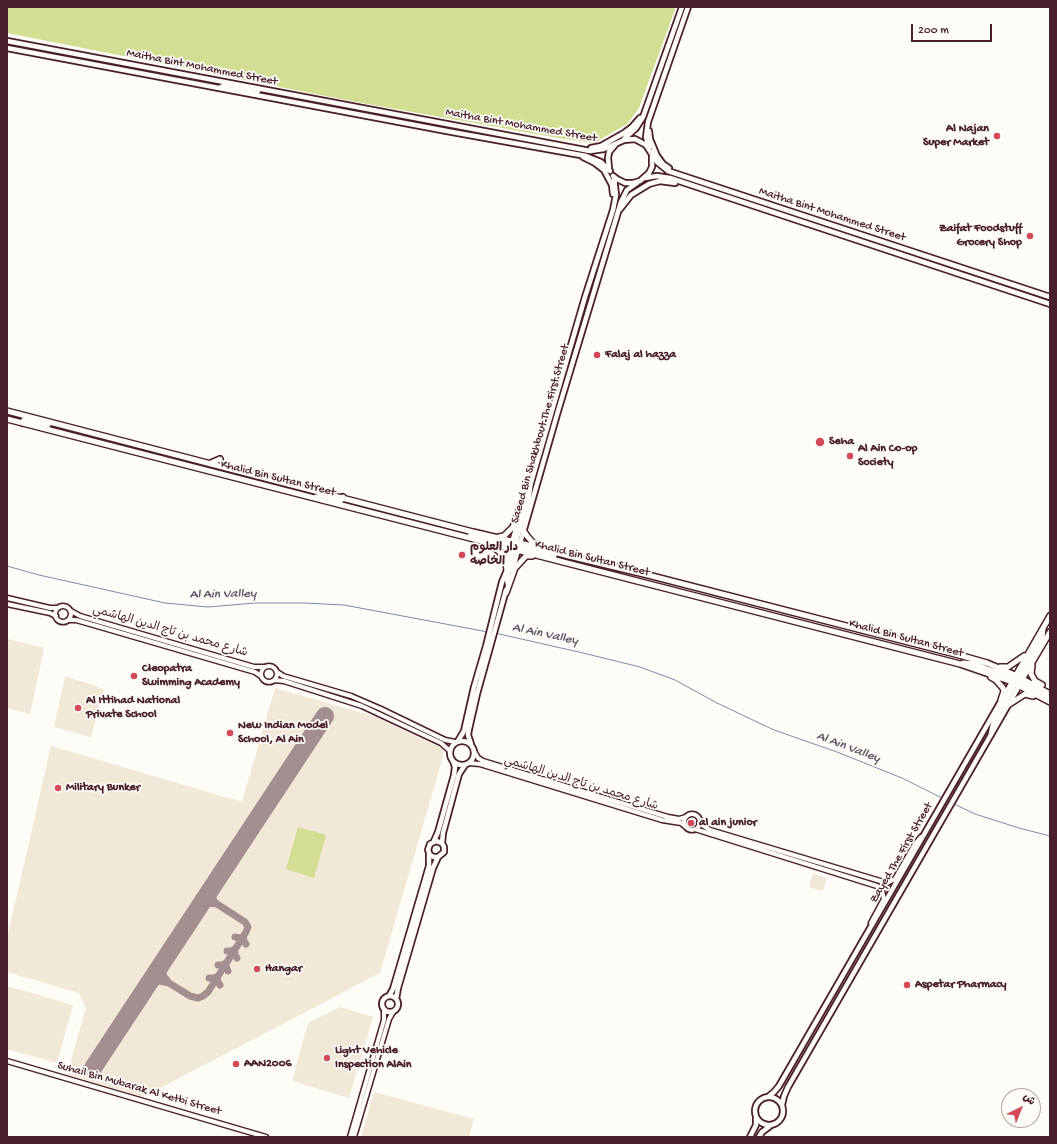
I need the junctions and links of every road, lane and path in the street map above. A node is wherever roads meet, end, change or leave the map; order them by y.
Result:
1 (682, 7) edge
2 (688, 7) edge
3 (7, 41) edge
4 (7, 48) edge
5 (166, 78) junction
6 (215, 80) junction
7 (221, 88) junction
8 (270, 91) junction
9 (644, 112) junction
10 (651, 115) junction
11 (624, 140) junction
12 (618, 143) junction
13 (577, 148) junction
14 (650, 152) junction
15 (575, 154) junction
16 (610, 171) junction
17 (614, 177) junction
18 (645, 178) junction
19 (691, 178) junction
20 (636, 182) junction
21 (693, 185) junction
22 (613, 210) junction
23 (619, 212) junction
24 (1050, 297) edge
25 (1050, 304) edge
26 (7, 411) edge
27 (19, 414) junction
28 (7, 416) edge
29 (7, 419) edge
30 (22, 423) junction
31 (62, 425) junction
32 (220, 459) dead end
33 (211, 463) junction
34 (314, 483) dead end
35 (529, 489) junction
36 (316, 490) junction
37 (343, 497) junction
38 (314, 498) junction
39 (384, 501) dead end
40 (377, 506) junction
41 (524, 530) junction
42 (473, 532) junction
43 (465, 537) junction
44 (485, 542) junction
45 (515, 546) junction
46 (569, 556) junction
47 (542, 557) junction
48 (506, 570) junction
49 (508, 584) joint
50 (711, 591) junction
51 (682, 592) junction
52 (506, 593) junction
53 (7, 598) edge
54 (7, 604) edge
55 (58, 608) junction
56 (498, 610) junction
57 (71, 611) junction
58 (798, 613) junction
59 (772, 615) junction
60 (56, 616) junction
61 (1050, 616) edge
62 (68, 620) junction
63 (1043, 627) junction
64 (1050, 632) edge
65 (489, 647) junction
66 (1028, 652) junction
67 (1036, 656) junction
68 (987, 663) junction
69 (960, 664) junction
70 (264, 667) junction
71 (978, 669) junction
72 (277, 672) junction
73 (261, 676) junction
74 (274, 680) junction
75 (1017, 680) junction
76 (1050, 693) edge
77 (1001, 700) junction
78 (1050, 701) edge
79 (1008, 705) junction
80 (991, 734) junction
81 (457, 742) junction
82 (471, 744) junction
83 (450, 751) junction
84 (474, 751) junction
85 (453, 761) junction
86 (467, 764) junction
87 (686, 817) junction
88 (699, 823) junction
89 (686, 826) junction
90 (695, 829) junction
91 (925, 833) junction
92 (434, 841) junction
93 (442, 843) junction
94 (429, 853) junction
95 (438, 857) junction
96 (869, 930) junction
97 (389, 996) junction
98 (396, 999) junction
99 (384, 1009) junction
100 (392, 1012) junction
101 (7, 1061) edge
102 (768, 1097) junction
103 (782, 1105) junction
104 (756, 1117) junction
105 (771, 1125) junction
106 (266, 1137) edge
107 (350, 1137) edge
108 (354, 1137) edge
109 (750, 1137) edge
110 (759, 1137) edge

1 - 9 main road
2 - 10 main road
3 - 6 main road, Maitha Bint Mohammed Street
4 - 5 main road, Maitha Bint Mohammed Street
5 - 6 main road
5 - 7 main road, Maitha Bint Mohammed Street
6 - 8 main road, Maitha Bint Mohammed Street
7 - 8 main road
7 - 15 main road, Maitha Bint Mohammed Street
8 - 13 main road, Maitha Bint Mohammed Street
9 - 11 main road
9 - 13 main road
10 - 14 main road
10 - 19 main road
11 - 12 main road, Maitha Bint Mohammed Street
11 - 14 main road, Maitha Bint Mohammed Street
12 - 13 main road, Maitha Bint Mohammed Street
12 - 16 main road
14 - 18 main road
14 - 19 main road, Maitha Bint Mohammed Street
15 - 16 main road, Maitha Bint Mohammed Street
15 - 22 main road
16 - 17 main road
17 - 20 main road
17 - 22 main road, Saeed Bin Shakhbout The First Street
18 - 20 main road
18 - 21 main road, Maitha Bint Mohammed Street
19 - 24 main road, Maitha Bint Mohammed Street
20 - 23 main road, Saeed Bin Shakhbout The First Street
21 - 23 main road
21 - 25 main road, Maitha Bint Mohammed Street
22 - 35 main road, Saeed Bin Shakhbout The First Street
23 - 41 main road, Saeed Bin Shakhbout The First Street
26 - 27 main road, Khalid Bin Sultan Street
27 - 28 main road
27 - 31 main road, Khalid Bin Sultan Street
29 - 30 main road, Khalid Bin Sultan Street
30 - 31 main road
30 - 38 main road, Khalid Bin Sultan Street
31 - 33 main road, Khalid Bin Sultan Street
32 - 33 main road
33 - 36 main road, Khalid Bin Sultan Street
34 - 36 main road
35 - 42 main road
35 - 45 main road
36 - 37 main road, Khalid Bin Sultan Street
37 - 38 main road
37 - 40 main road, Khalid Bin Sultan Street
38 - 43 main road, Khalid Bin Sultan Street
39 - 40 main road
40 - 42 main road, Khalid Bin Sultan Street
41 - 45 main road, Saeed Bin Shakhbout The First Street
41 - 46 main road
42 - 45 main road, Khalid Bin Sultan Street
43 - 44 main road, Khalid Bin Sultan Street
43 - 45 main road
44 - 45 main road, Khalid Bin Sultan Street
44 - 48 main road
45 - 46 main road, Khalid Bin Sultan Street
45 - 47 main road, Khalid Bin Sultan Street
45 - 48 main road, Saeed Bin Shakhbout The First Street
45 - 49 main road
46 - 50 main road, Khalid Bin Sultan Street
47 - 51 main road, Khalid Bin Sultan Street
47 - 52 main road
48 - 56 main road, Saeed Bin Shakhbout The First Street
49 - 52 main road, Saeed Bin Shakhbout The First Street
50 - 51 main road
50 - 58 main road, Khalid Bin Sultan Street
51 - 59 main road, Khalid Bin Sultan Street
52 - 56 main road, Saeed Bin Shakhbout The First Street
53 - 55 street
54 - 60 street
55 - 57 street
55 - 60 street
56 - 65 main road, Saeed Bin Shakhbout The First Street
57 - 62 street
57 - 70 street, شارع محمد بن تاج الدين الهاشمي
58 - 59 main road
58 - 68 main road, Khalid Bin Sultan Street
59 - 69 main road, Khalid Bin Sultan Street
60 - 62 street
61 - 63 main road, Zayed The First Street
62 - 73 street, شارع محمد بن تاج الدين الهاشمي
63 - 66 main road, Zayed The First Street
63 - 75 main road
64 - 67 main road, Zayed The First Street
65 - 81 main road, Saeed Bin Shakhbout The First Street
65 - 82 main road, Saeed Bin Shakhbout The First Street
66 - 68 main road
66 - 75 main road, Zayed The First Street
67 - 75 main road, Zayed The First Street
67 - 76 main road
68 - 75 main road, Khalid Bin Sultan Street
69 - 71 main road, Khalid Bin Sultan Street
69 - 75 main road
70 - 72 street
70 - 73 street
71 - 75 main road, Khalid Bin Sultan Street
71 - 77 main road
72 - 74 street
72 - 81 street
73 - 74 street
74 - 83 street
75 - 76 main road, Khalid Bin Sultan Street
75 - 77 main road, Zayed The First Street
75 - 78 main road, Khalid Bin Sultan Street
75 - 79 main road, Zayed The First Street
75 - 80 main road
77 - 91 main road, Zayed The First Street
78 - 79 main road
79 - 80 main road, Zayed The First Street
80 - 103 main road, Zayed The First Street
81 - 82 main road
81 - 83 main road
82 - 84 main road
83 - 85 main road
84 - 86 main road
84 - 87 street, شارع محمد بن تاج الدين الهاشمي
85 - 86 main road
85 - 92 main road
86 - 89 street, شارع محمد بن تاج الدين الهاشمي
86 - 93 main road
87 - 88 street
87 - 89 street
88 - 90 street
88 - 91 street
89 - 90 street
90 - 96 street
91 - 96 main road, Zayed The First Street
92 - 93 main road
92 - 94 main road
93 - 95 main road
94 - 95 main road
94 - 97 main road
95 - 98 main road
96 - 102 main road, Zayed The First Street
97 - 98 main road
97 - 99 main road
98 - 100 main road
99 - 100 main road
99 - 107 street
100 - 108 street
101 - 106 street, Suhail Bin Mubarak Al Ketbi Street
102 - 103 main road
102 - 104 main road
103 - 105 main road
104 - 105 main road
104 - 109 main road
105 - 110 main road

